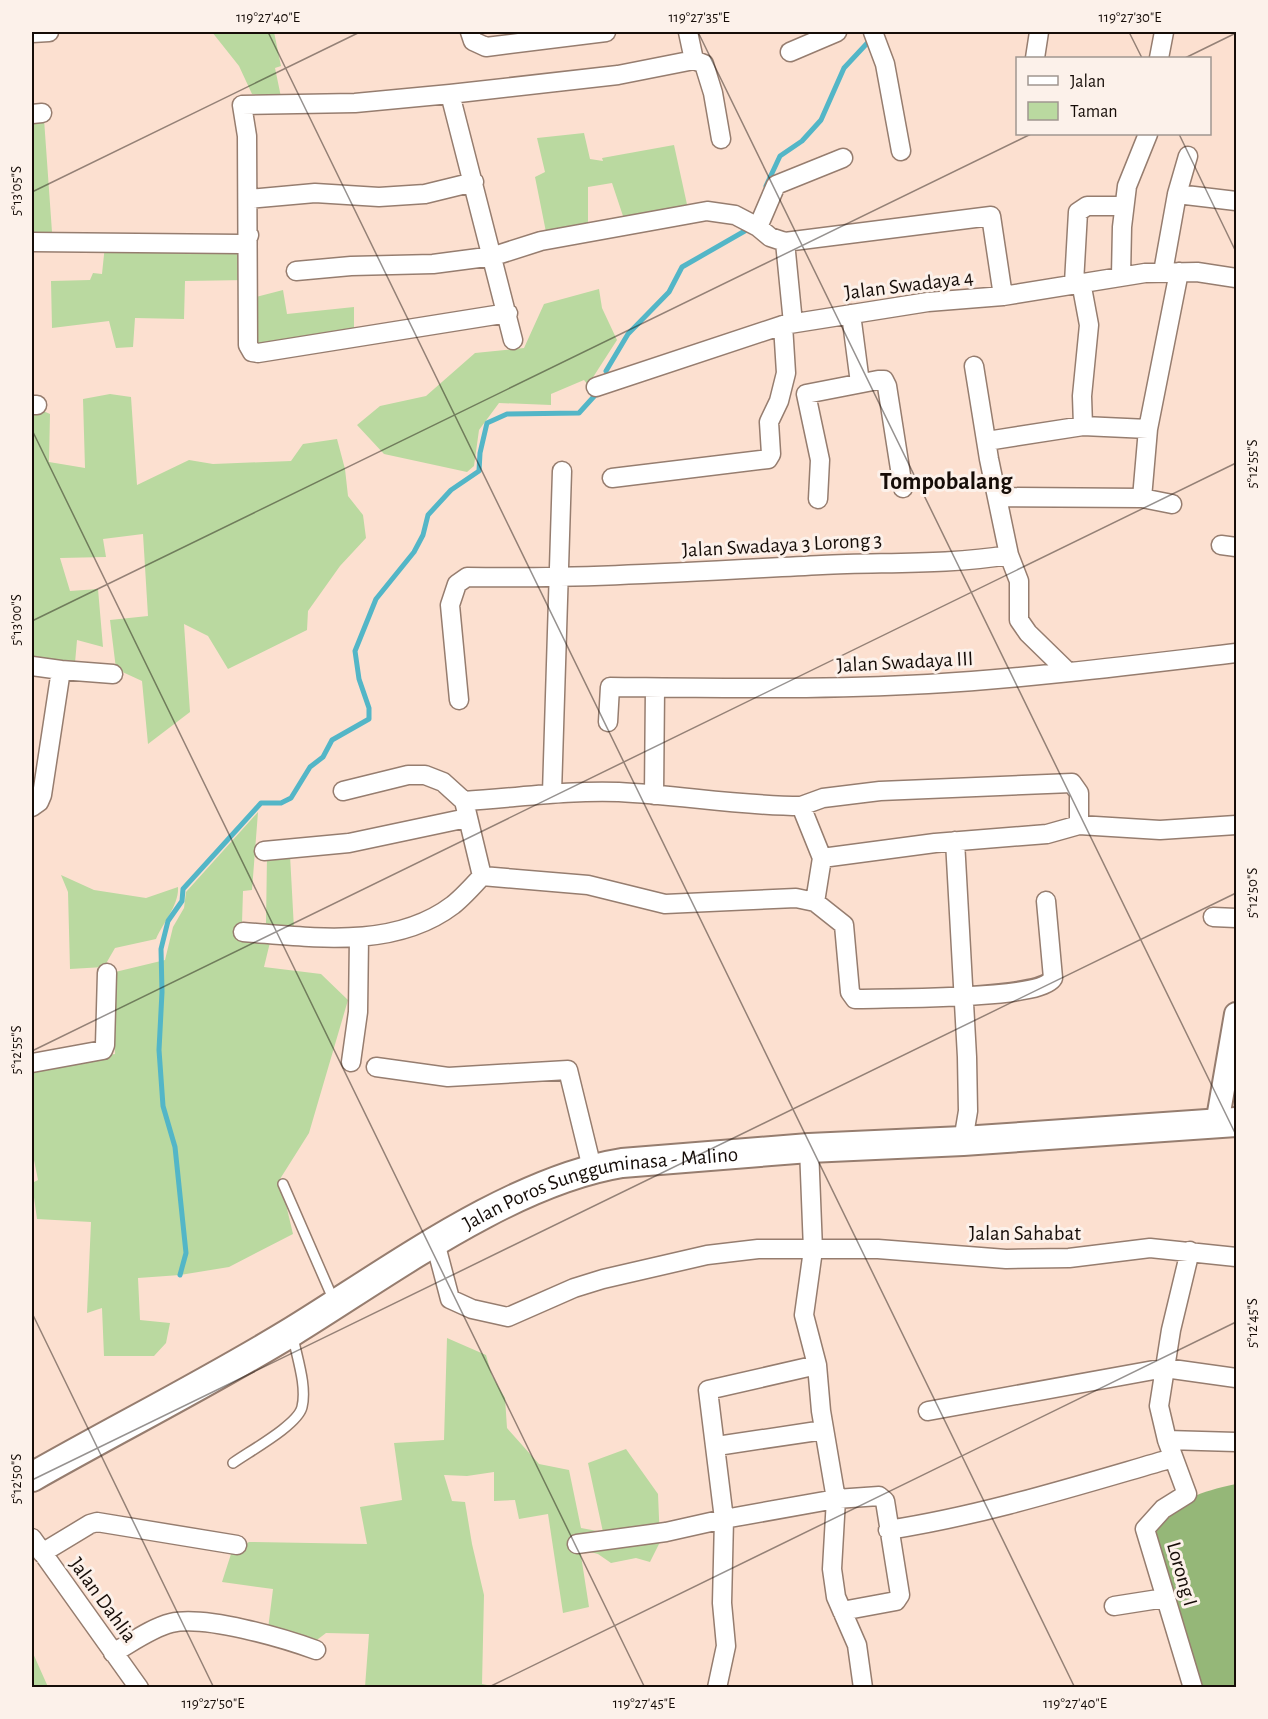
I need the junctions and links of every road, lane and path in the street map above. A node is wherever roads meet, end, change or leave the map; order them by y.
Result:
1 (49, 32) edge
2 (470, 32) edge
3 (606, 32) edge
4 (688, 32) edge
5 (837, 32) edge
6 (873, 32) edge
7 (1039, 32) edge
8 (1164, 32) edge
9 (32, 33) edge
10 (790, 52) dead end
11 (1035, 57) edge
12 (1159, 57) edge
13 (694, 60) junction
14 (450, 94) junction
15 (1148, 135) edge
16 (720, 139) dead end
17 (901, 151) dead end
18 (1188, 156) dead end
19 (843, 158) dead end
20 (474, 182) junction
21 (1177, 194) junction
22 (248, 199) junction
23 (1236, 201) edge
24 (1124, 206) junction
25 (758, 227) junction
26 (249, 235) junction
27 (32, 242) edge
28 (785, 242) junction
29 (494, 256) junction
30 (296, 272) dead end
31 (1171, 272) junction
32 (1121, 276) junction
33 (1236, 278) edge
34 (1077, 282) junction
35 (1003, 296) junction
36 (508, 313) junction
37 (851, 314) junction
38 (788, 324) junction
39 (513, 340) dead end
40 (974, 366) dead end
41 (860, 383) junction
42 (596, 387) dead end
43 (1083, 426) junction
44 (1148, 429) junction
45 (987, 441) junction
46 (562, 471) dead end
47 (612, 478) dead end
48 (903, 488) dead end
49 (998, 497) junction
50 (1142, 498) junction
51 (818, 499) dead end
52 (1172, 504) dead end
53 (1008, 555) junction
54 (558, 579) junction
55 (1236, 653) edge
56 (32, 666) edge
57 (61, 670) junction
58 (1068, 672) junction
59 (113, 674) dead end
60 (655, 688) junction
61 (459, 700) dead end
62 (608, 722) dead end
63 (343, 791) dead end
64 (552, 793) junction
65 (654, 795) junction
66 (801, 806) junction
67 (32, 807) edge
68 (465, 809) junction
69 (1079, 825) junction
70 (1236, 825) edge
71 (955, 841) junction
72 (264, 851) dead end
73 (822, 858) junction
74 (482, 876) junction
75 (1046, 901) dead end
76 (815, 902) junction
77 (1213, 916) dead end
78 (1236, 918) edge
79 (243, 932) dead end
80 (359, 937) junction
81 (106, 973) dead end
82 (965, 996) junction
83 (1236, 1014) edge
84 (351, 1062) dead end
85 (32, 1063) edge
86 (376, 1067) dead end
87 (1227, 1123) edge
88 (963, 1141) junction
89 (809, 1148) junction
90 (592, 1168) junction
91 (283, 1184) dead end
92 (435, 1242) junction
93 (813, 1250) junction
94 (1190, 1251) junction
95 (1236, 1257) edge
96 (335, 1303) junction
97 (292, 1331) junction
98 (817, 1365) junction
99 (1165, 1368) junction
100 (1236, 1378) edge
101 (928, 1411) dead end
102 (824, 1430) junction
103 (1167, 1440) junction
104 (1236, 1442) edge
105 (717, 1446) junction
106 (1173, 1458) junction
107 (233, 1463) dead end
108 (32, 1477) edge
109 (836, 1499) junction
110 (724, 1519) junction
111 (888, 1530) junction
112 (577, 1544) dead end
113 (237, 1545) dead end
114 (37, 1546) edge
115 (1165, 1598) junction
116 (1114, 1606) dead end
117 (842, 1611) junction
118 (316, 1650) dead end
119 (113, 1653) junction
120 (139, 1688) edge
121 (717, 1688) edge
122 (863, 1688) edge
123 (1193, 1688) edge

1 - 9 street
2 - 3 street
4 - 13 street
5 - 10 street
6 - 17 street
7 - 11 street
8 - 12 street
13 - 14 street
13 - 16 street
14 - 20 street
14 - 22 street
15 - 24 street
18 - 21 street
19 - 25 street
20 - 22 street
20 - 29 street
21 - 23 street
21 - 31 street
22 - 26 street
24 - 32 street
24 - 34 street
25 - 28 street
25 - 29 street
26 - 27 street
26 - 36 street
28 - 35 street
28 - 38 street
29 - 30 street
29 - 36 street
31 - 32 street, Jalan Swadaya 4
31 - 33 street, Jalan Swadaya 4
31 - 44 street
32 - 34 street, Jalan Swadaya 4
34 - 35 street, Jalan Swadaya 4
34 - 43 street
35 - 37 street, Jalan Swadaya 4
36 - 39 street
37 - 38 street, Jalan Swadaya 4
37 - 41 street
38 - 42 street, Jalan Swadaya 4
38 - 47 street
40 - 45 street
41 - 48 street
41 - 51 street
43 - 44 street
43 - 45 street
44 - 50 street
45 - 49 street
46 - 54 street
49 - 50 street
49 - 53 street
50 - 52 street
53 - 54 street, Jalan Swadaya 3 Lorong 3
53 - 58 street
54 - 61 street, Jalan Swadaya 3 Lorong 3
54 - 64 street
55 - 58 street, Jalan Swadaya III
56 - 57 street
57 - 59 street
57 - 67 street
58 - 60 street, Jalan Swadaya III
60 - 62 street, Jalan Swadaya III
60 - 65 street
63 - 68 street
64 - 65 street
64 - 68 street
65 - 66 street
66 - 69 street
66 - 73 street
68 - 72 street
68 - 74 street
69 - 70 street
69 - 71 street
71 - 73 street
71 - 82 street
73 - 76 street
74 - 76 street
74 - 80 street
75 - 82 street
76 - 82 street
77 - 78 street
79 - 80 street
80 - 84 street
81 - 85 street
82 - 88 street
83 - 87 street
86 - 90 street
87 - 88 main road, Jalan Poros Sungguminasa - Malino
88 - 89 main road, Jalan Poros Sungguminasa - Malino
89 - 90 main road, Jalan Poros Sungguminasa - Malino
89 - 93 street
90 - 92 main road, Jalan Poros Sungguminasa - Malino
91 - 96 lane
92 - 93 street, Jalan Sahabat
92 - 96 main road, Jalan Poros Sungguminasa - Malino
93 - 94 street, Jalan Sahabat
93 - 98 street
94 - 95 street, Jalan Sahabat
94 - 99 street
96 - 97 main road, Jalan Poros Sungguminasa - Malino
97 - 107 lane
97 - 108 main road, Jalan Poros Sungguminasa - Malino
98 - 102 street
98 - 105 street
99 - 100 street
99 - 101 street
99 - 103 street
102 - 105 street
102 - 109 street
103 - 104 street
103 - 106 street
105 - 110 street
106 - 111 street
106 - 115 street, Lorong I
109 - 110 street
109 - 111 street
109 - 117 street
110 - 112 street
110 - 121 street
111 - 117 street
113 - 114 street
114 - 119 street, Jalan Dahlia
115 - 116 street
115 - 123 street, Lorong I
117 - 122 street
118 - 119 street
119 - 120 street, Jalan Dahlia

